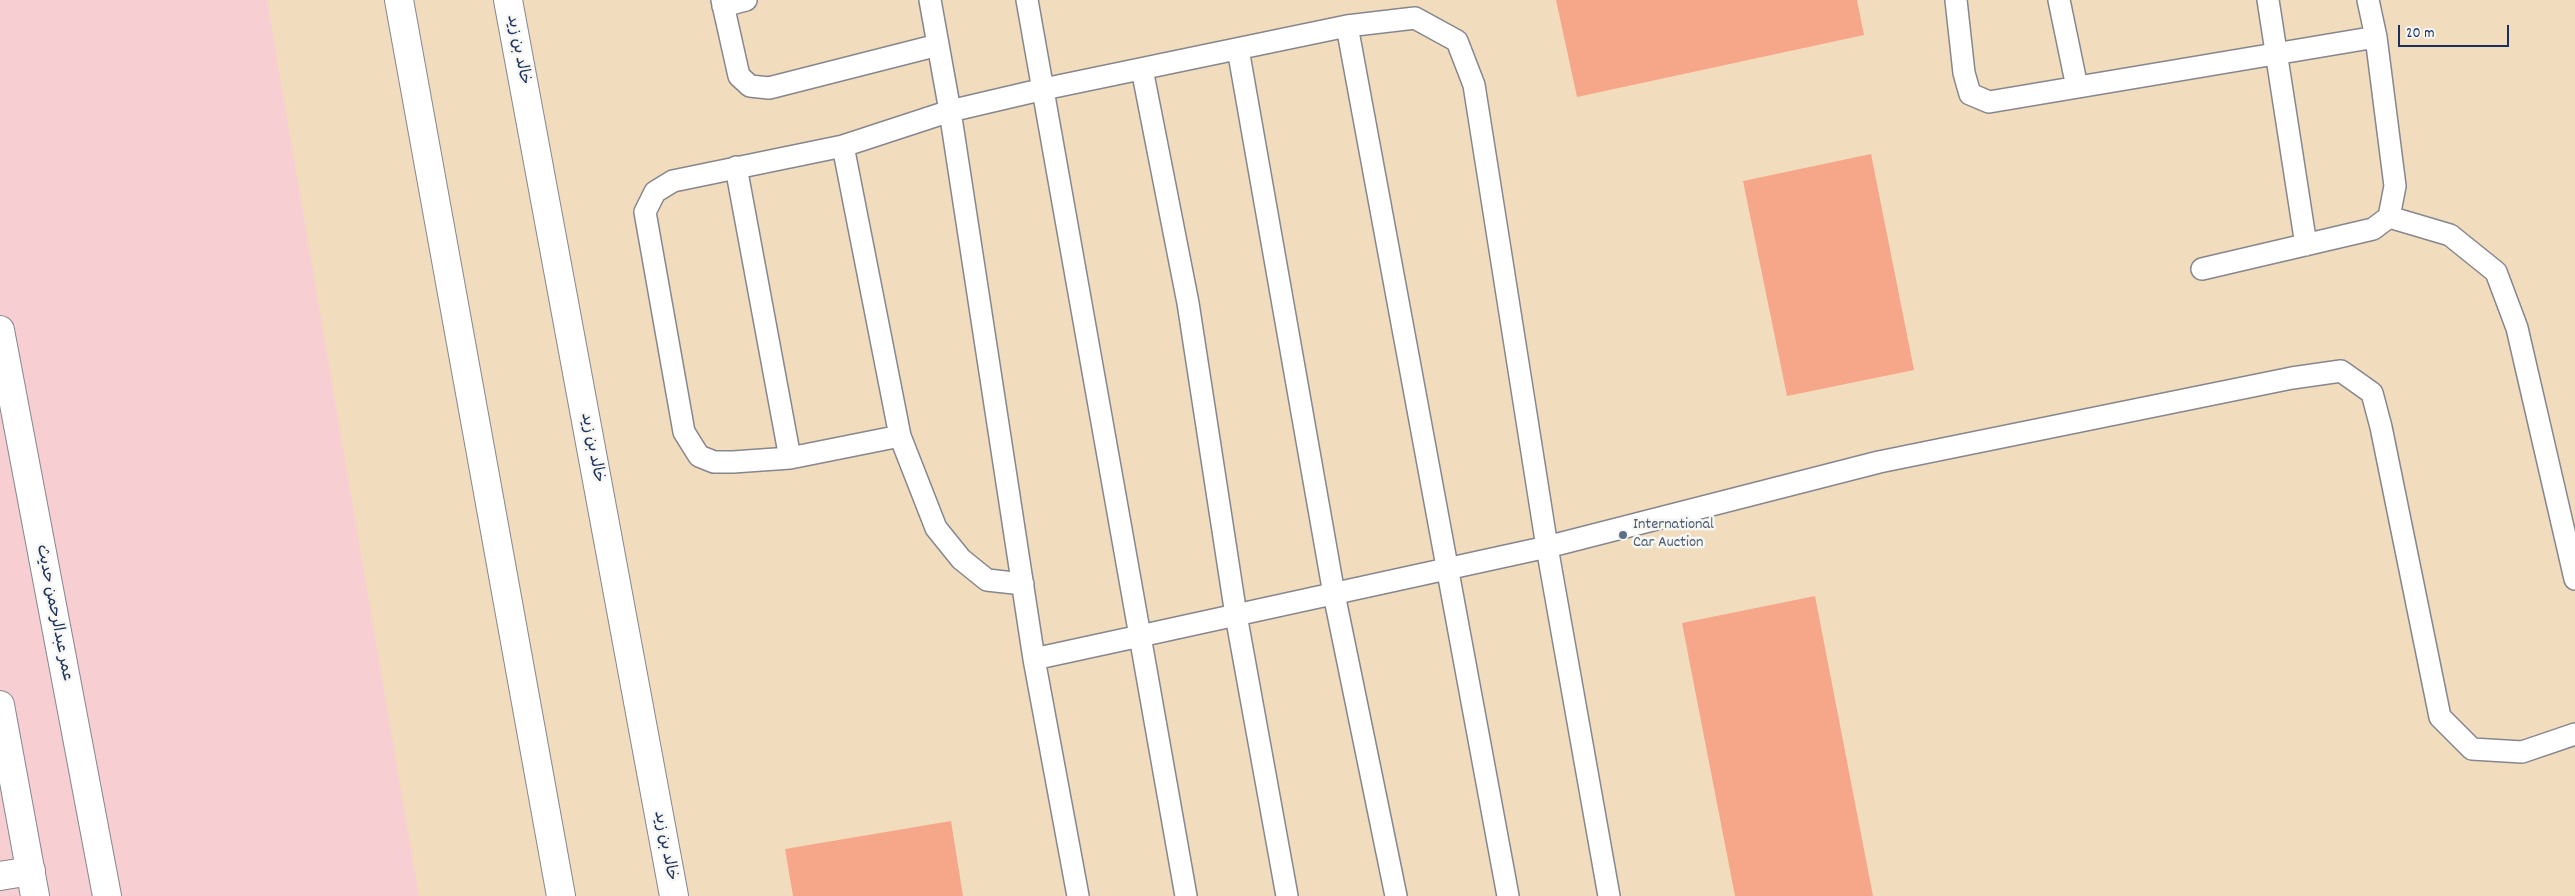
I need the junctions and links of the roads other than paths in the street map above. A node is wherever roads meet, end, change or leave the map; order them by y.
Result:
1 (399, 0) edge
2 (508, 0) edge
3 (746, 0) edge
4 (930, 0) edge
5 (1027, 0) edge
6 (1956, 0) edge
7 (2059, 0) edge
8 (2268, 0) edge
9 (2368, 0) edge
10 (723, 3) edge
11 (1347, 26) junction
12 (2376, 37) junction
13 (938, 45) junction
14 (1238, 49) junction
15 (2277, 54) junction
16 (1142, 69) junction
17 (2077, 87) junction
18 (1044, 89) junction
19 (950, 111) junction
20 (843, 146) junction
21 (736, 167) junction
22 (2388, 217) junction
23 (2306, 245) junction
24 (2202, 269) dead end
25 (0, 330) edge
26 (900, 436) junction
27 (790, 458) junction
28 (1547, 547) junction
29 (1449, 570) junction
30 (2575, 579) edge
31 (1023, 584) junction
32 (1334, 594) junction
33 (1236, 615) junction
34 (1140, 636) junction
35 (1034, 659) junction
36 (0, 705) edge
37 (2575, 734) edge
38 (0, 876) edge
39 (33, 884) edge
40 (106, 896) edge
41 (560, 896) edge
42 (674, 896) edge
43 (1078, 896) edge
44 (1186, 896) edge
45 (1287, 896) edge
46 (1396, 896) edge
47 (1508, 896) edge
48 (1609, 896) edge

1 - 41 street
2 - 42 street, خالد بن زيد
3 - 10 lane
4 - 13 lane
5 - 18 lane
6 - 17 lane
7 - 17 lane
8 - 15 lane
9 - 12 lane
10 - 13 lane
11 - 14 lane
11 - 28 lane
11 - 29 lane
12 - 15 lane
12 - 22 lane
13 - 19 lane
14 - 16 lane
14 - 32 lane
15 - 17 lane
15 - 23 lane
16 - 18 lane
16 - 33 lane
18 - 19 lane
18 - 34 lane
19 - 20 lane
19 - 31 lane
20 - 21 lane
20 - 26 lane
21 - 27 lane
21 - 27 lane
22 - 23 lane
22 - 30 lane
23 - 24 lane
25 - 40 street, عمر عبدالرحمن حديث
26 - 27 lane
26 - 31 lane
28 - 29 lane
28 - 37 lane
28 - 48 lane
29 - 32 lane
29 - 47 lane
31 - 35 lane
32 - 33 lane
32 - 46 lane
33 - 34 lane
33 - 45 lane
34 - 35 lane
34 - 44 lane
35 - 43 lane
36 - 39 street
38 - 39 street

